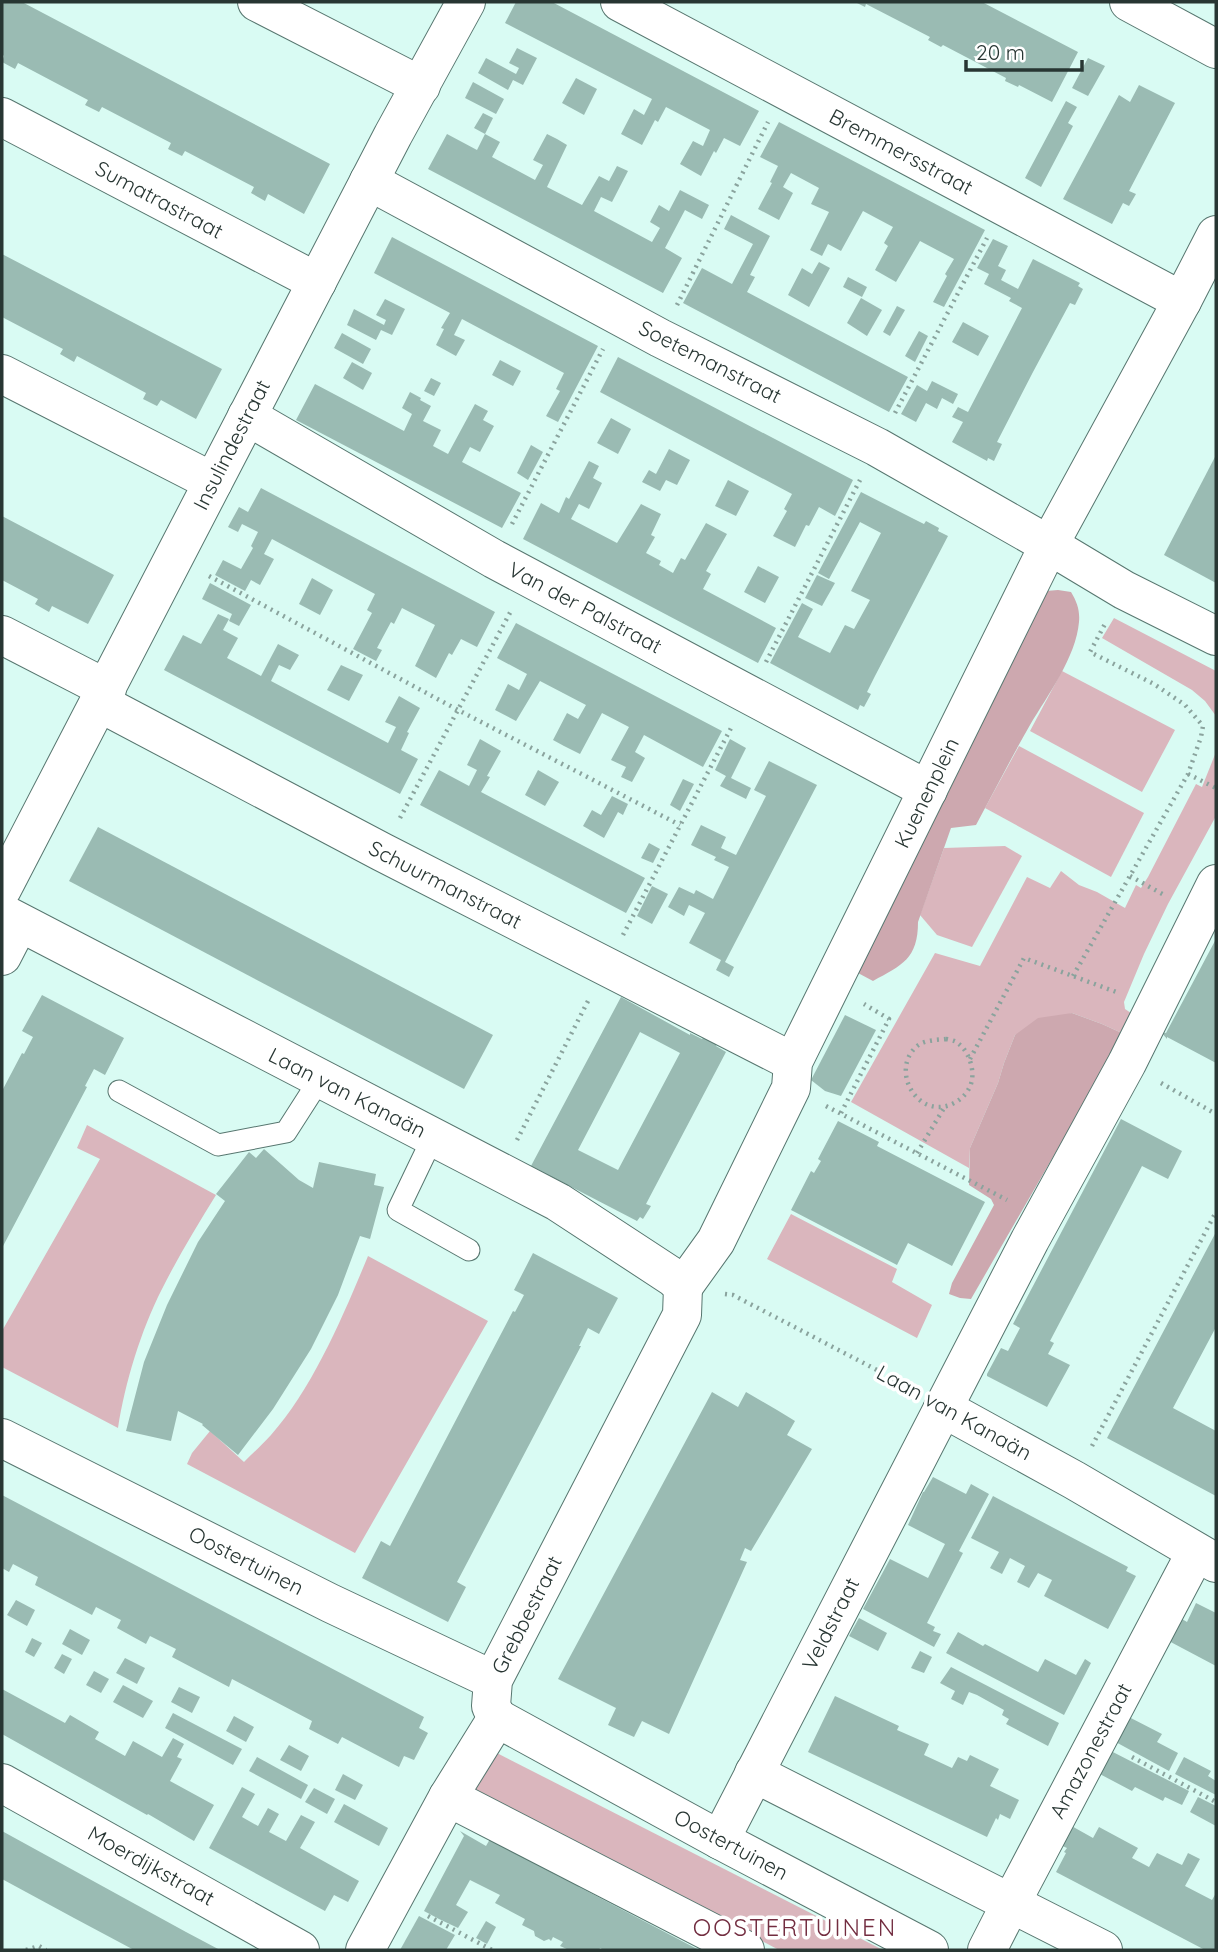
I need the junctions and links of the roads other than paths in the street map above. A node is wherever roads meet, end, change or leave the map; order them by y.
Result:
1 (257, 2) edge
2 (466, 2) edge
3 (620, 2) edge
4 (1129, 2) edge
5 (1216, 49) edge
6 (421, 86) junction
7 (2, 117) edge
8 (369, 181) junction
9 (1216, 235) edge
10 (317, 282) junction
11 (1182, 301) junction
12 (2, 374) edge
13 (247, 416) junction
14 (213, 482) junction
15 (1049, 545) junction
16 (2, 635) edge
17 (1216, 636) edge
18 (103, 696) junction
19 (928, 790) junction
20 (1216, 884) edge
21 (2, 889) edge
22 (10, 918) edge
23 (2, 956) edge
24 (792, 1075) junction
25 (320, 1079) junction
26 (119, 1091) dead end
27 (433, 1137) junction
28 (469, 1250) dead end
29 (682, 1301) junction
30 (943, 1408) junction
31 (2, 1438) edge
32 (1206, 1558) edge
33 (493, 1680) junction
34 (497, 1718) junction
35 (754, 1773) junction
36 (2, 1783) edge
37 (448, 1797) junction
38 (720, 1840) junction
39 (1011, 1903) junction
40 (300, 1950) edge
41 (365, 1950) edge
42 (746, 1950) edge
43 (929, 1950) edge
44 (987, 1950) edge
45 (1103, 1950) edge

1 - 6 street
2 - 6 street, Insulindestraat
3 - 11 street, Bremmersstraat
4 - 5 street
6 - 8 street, Insulindestraat
7 - 10 street, Sumatrastraat
8 - 10 street, Insulindestraat
8 - 15 street, Soetemanstraat
9 - 11 street, Kuenenplein
10 - 13 street, Insulindestraat
11 - 15 street, Kuenenplein
12 - 14 street
13 - 14 street, Insulindestraat
13 - 19 street, Van der Palstraat
14 - 18 street, Insulindestraat
15 - 17 street, Soetemanstraat
15 - 19 street, Kuenenplein
16 - 18 street, Schuurmanstraat
18 - 21 street, Insulindestraat
18 - 24 street, Schuurmanstraat
19 - 24 street, Kuenenplein
20 - 30 street
22 - 23 street
22 - 25 street, Laan van Kanaän
24 - 29 street, Kuenenplein
25 - 26 lane
25 - 27 street, Laan van Kanaän
27 - 28 lane
27 - 29 street, Laan van Kanaän
29 - 33 street, Grebbestraat
30 - 32 street, Laan van Kanaän
30 - 35 street, Veldstraat
31 - 33 street, Oostertuinen
32 - 39 street, Amazonestraat
33 - 34 street, Grebbestraat
34 - 37 street
34 - 38 street, Oostertuinen
35 - 38 street, Veldstraat
35 - 39 street
36 - 40 street, Moerdijkstraat
37 - 41 street
37 - 42 street
38 - 43 street, Oostertuinen
39 - 44 street, Amazonestraat
39 - 45 street

